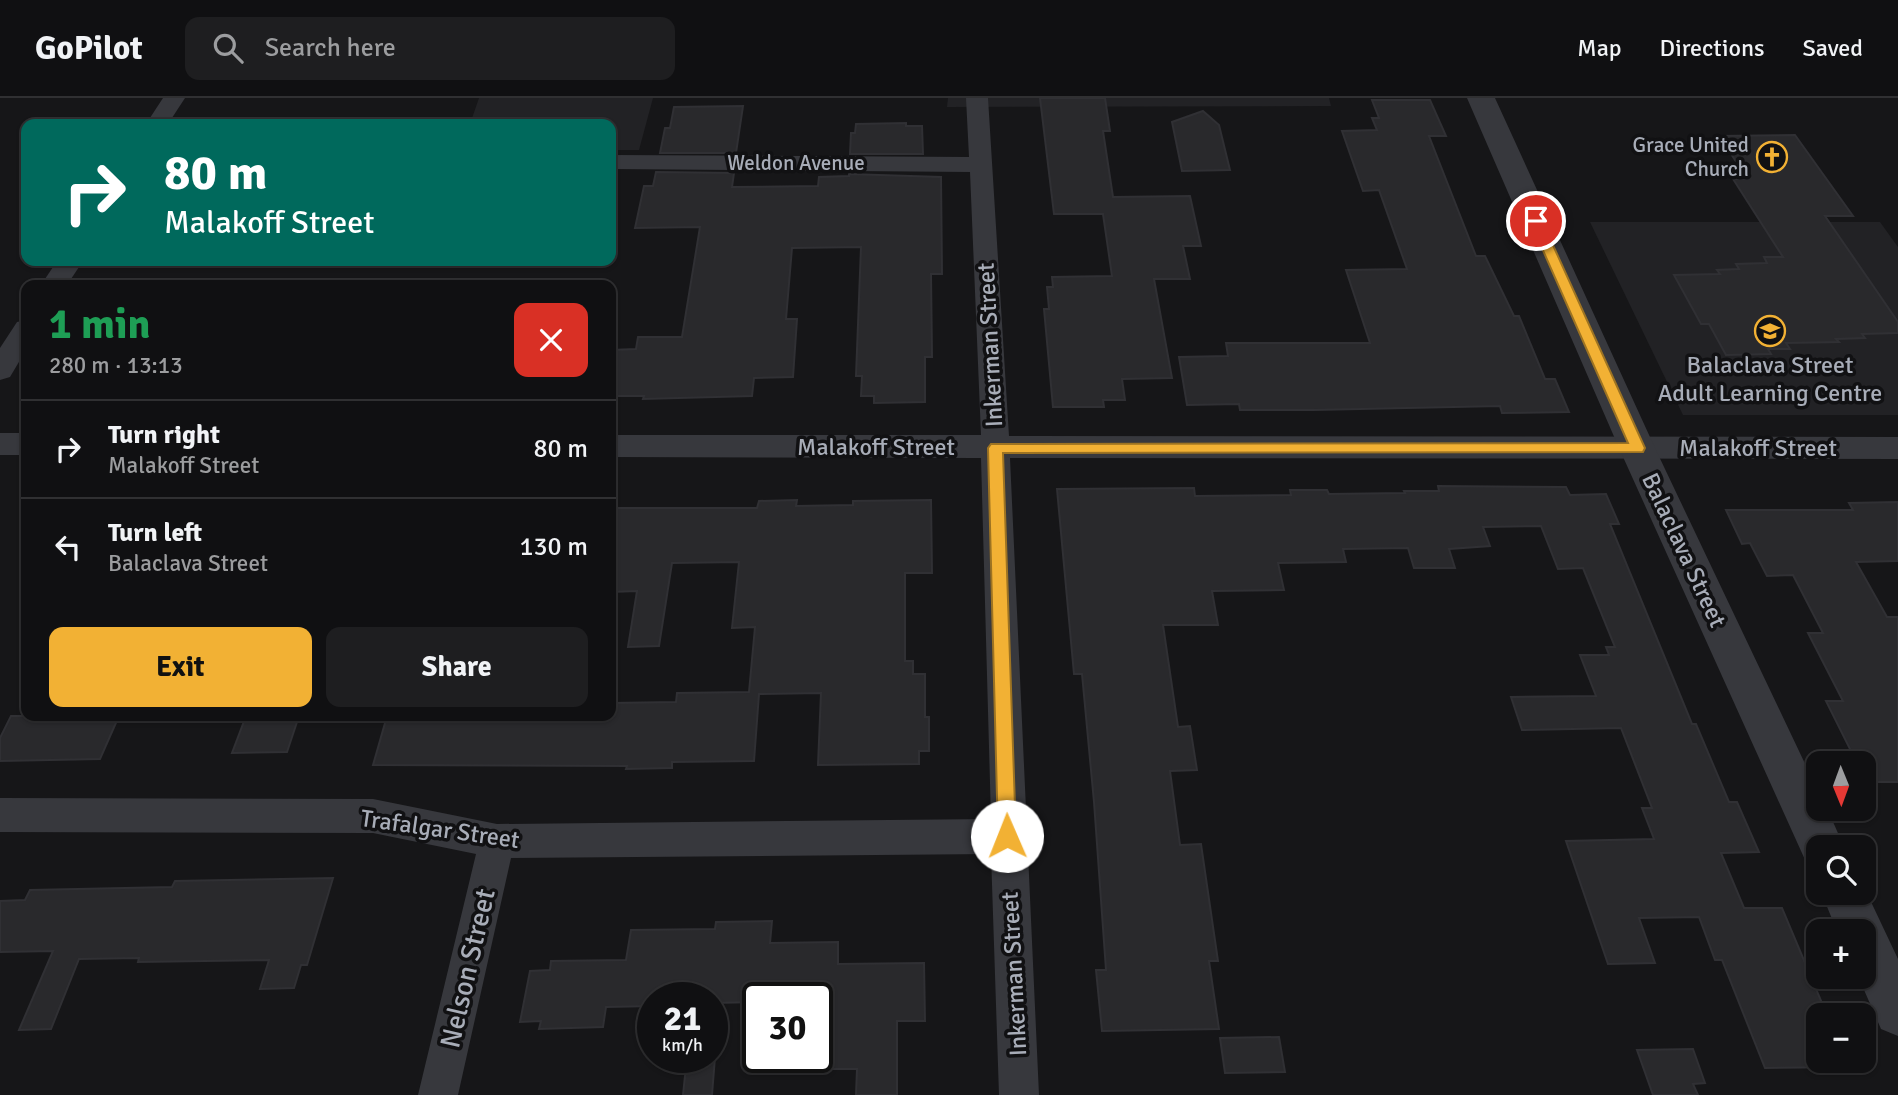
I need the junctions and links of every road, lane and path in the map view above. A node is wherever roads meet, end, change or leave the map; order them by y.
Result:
1 (174, 98) edge
2 (977, 98) edge
3 (1481, 98) edge
4 (160, 119) edge
5 (616, 162) edge
6 (981, 164) junction
7 (21, 337) edge
8 (0, 370) edge
9 (0, 444) edge
10 (21, 444) edge
11 (616, 446) edge
12 (996, 448) junction
13 (1637, 448) junction
14 (1898, 448) edge
15 (0, 815) edge
16 (1816, 835) edge
17 (1007, 836) junction
18 (497, 841) junction
19 (1876, 964) edge
20 (1898, 1013) edge
21 (438, 1095) edge
22 (1019, 1095) edge

1 - 4 street
2 - 6 street, Inkerman Street
3 - 13 street, Balaclava Street
5 - 6 street, Weldon Avenue
6 - 12 street, Inkerman Street
7 - 8 street
9 - 10 street
11 - 12 street, Malakoff Street
12 - 13 street, Malakoff Street
12 - 17 street, Inkerman Street
13 - 14 street, Malakoff Street
13 - 16 street, Balaclava Street
15 - 18 street, Trafalgar Street
17 - 18 street, Trafalgar Street
17 - 22 street, Inkerman Street
18 - 21 street, Nelson Street
19 - 20 street

